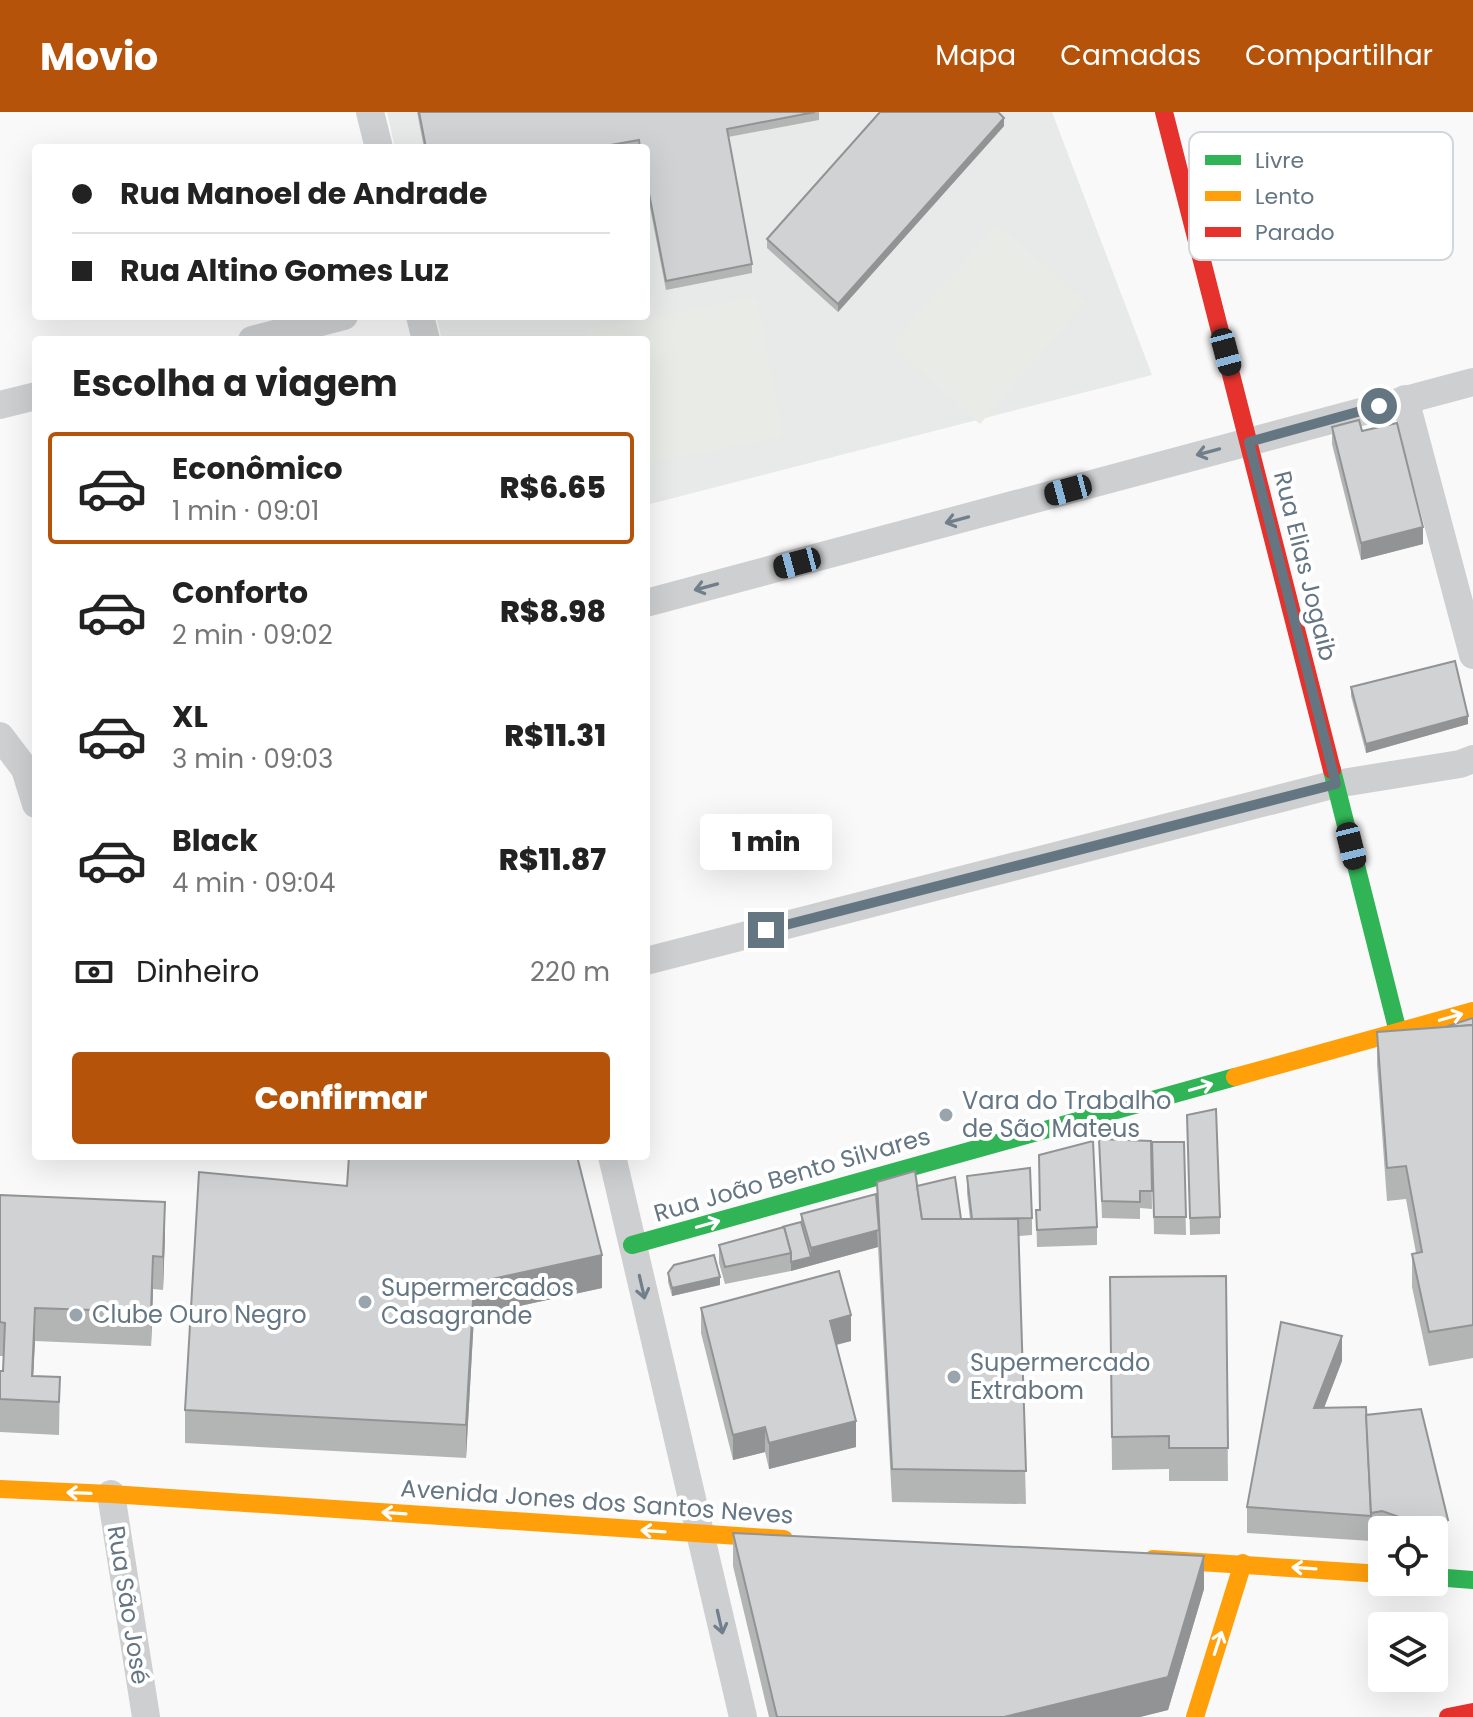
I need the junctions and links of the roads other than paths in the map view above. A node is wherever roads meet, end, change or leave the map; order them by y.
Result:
1 (370, 112) edge
2 (1164, 112) edge
3 (378, 144) edge
4 (1189, 209) edge
5 (1202, 260) edge
6 (329, 320) edge
7 (267, 336) edge
8 (1473, 382) edge
9 (32, 397) edge
10 (1405, 399) junction
11 (0, 405) edge
12 (1249, 442) junction
13 (650, 602) edge
14 (1473, 655) edge
15 (0, 736) edge
16 (1473, 759) edge
17 (31, 768) edge
18 (1336, 784) junction
19 (650, 960) edge
20 (1473, 1011) edge
21 (1398, 1032) junction
22 (613, 1160) edge
23 (632, 1245) junction
24 (0, 1474) edge
25 (13, 1490) edge
26 (111, 1494) junction
27 (700, 1534) junction
28 (796, 1539) edge
29 (1131, 1557) edge
30 (1243, 1563) junction
31 (1368, 1573) edge
32 (1448, 1578) edge
33 (1473, 1580) edge
34 (1473, 1712) edge
35 (146, 1717) edge
36 (743, 1717) edge
37 (1195, 1717) edge
38 (1448, 1717) edge

1 - 3 street
2 - 4 street, Rua Elias Jogaib
5 - 12 street, Rua Elias Jogaib
6 - 7 street
8 - 10 street
9 - 11 street
10 - 12 street
10 - 14 street
12 -> 13 street
12 - 18 street, Rua Elias Jogaib
15 - 17 street
16 - 18 street
18 - 19 street
18 - 21 street, Rua Elias Jogaib
21 -> 20 street, Rua João Bento Silvares
23 -> 21 street, Rua João Bento Silvares
22 - 23 street
23 -> 27 street
24 - 25 street
26 -> 25 street, Avenida Jones dos Santos Neves
27 -> 26 street, Avenida Jones dos Santos Neves
26 - 35 street, Rua São José
27 - 28 street, Avenida Jones dos Santos Neves
27 -> 36 street
29 - 30 street
31 -> 30 street
37 -> 30 street
32 - 33 street
34 - 38 street

